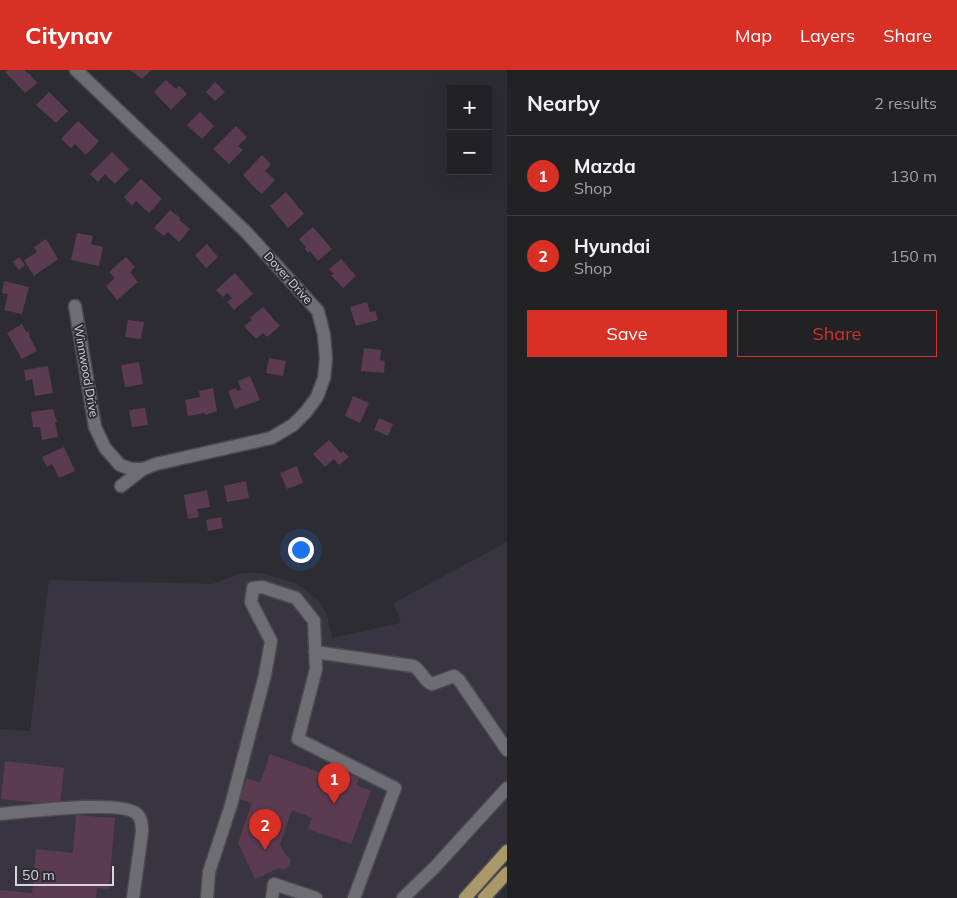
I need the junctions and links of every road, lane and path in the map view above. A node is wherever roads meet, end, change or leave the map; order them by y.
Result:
1 (76, 70) edge
2 (75, 306) dead end
3 (143, 469) junction
4 (121, 486) dead end
5 (316, 652) junction
6 (507, 750) edge
7 (507, 788) edge
8 (0, 814) edge
9 (507, 851) edge
10 (507, 873) edge
11 (133, 898) edge
12 (207, 898) edge
13 (272, 898) edge
14 (316, 898) edge
15 (354, 898) edge
16 (402, 898) edge
17 (465, 898) edge
18 (484, 898) edge

1 - 3 street, Dover Drive
2 - 3 street, Winnwood Drive
3 - 4 street
5 - 6 street
5 - 12 street
5 - 15 street
7 - 16 street
8 - 11 street
9 - 17 main road
10 - 18 main road
13 - 14 street

